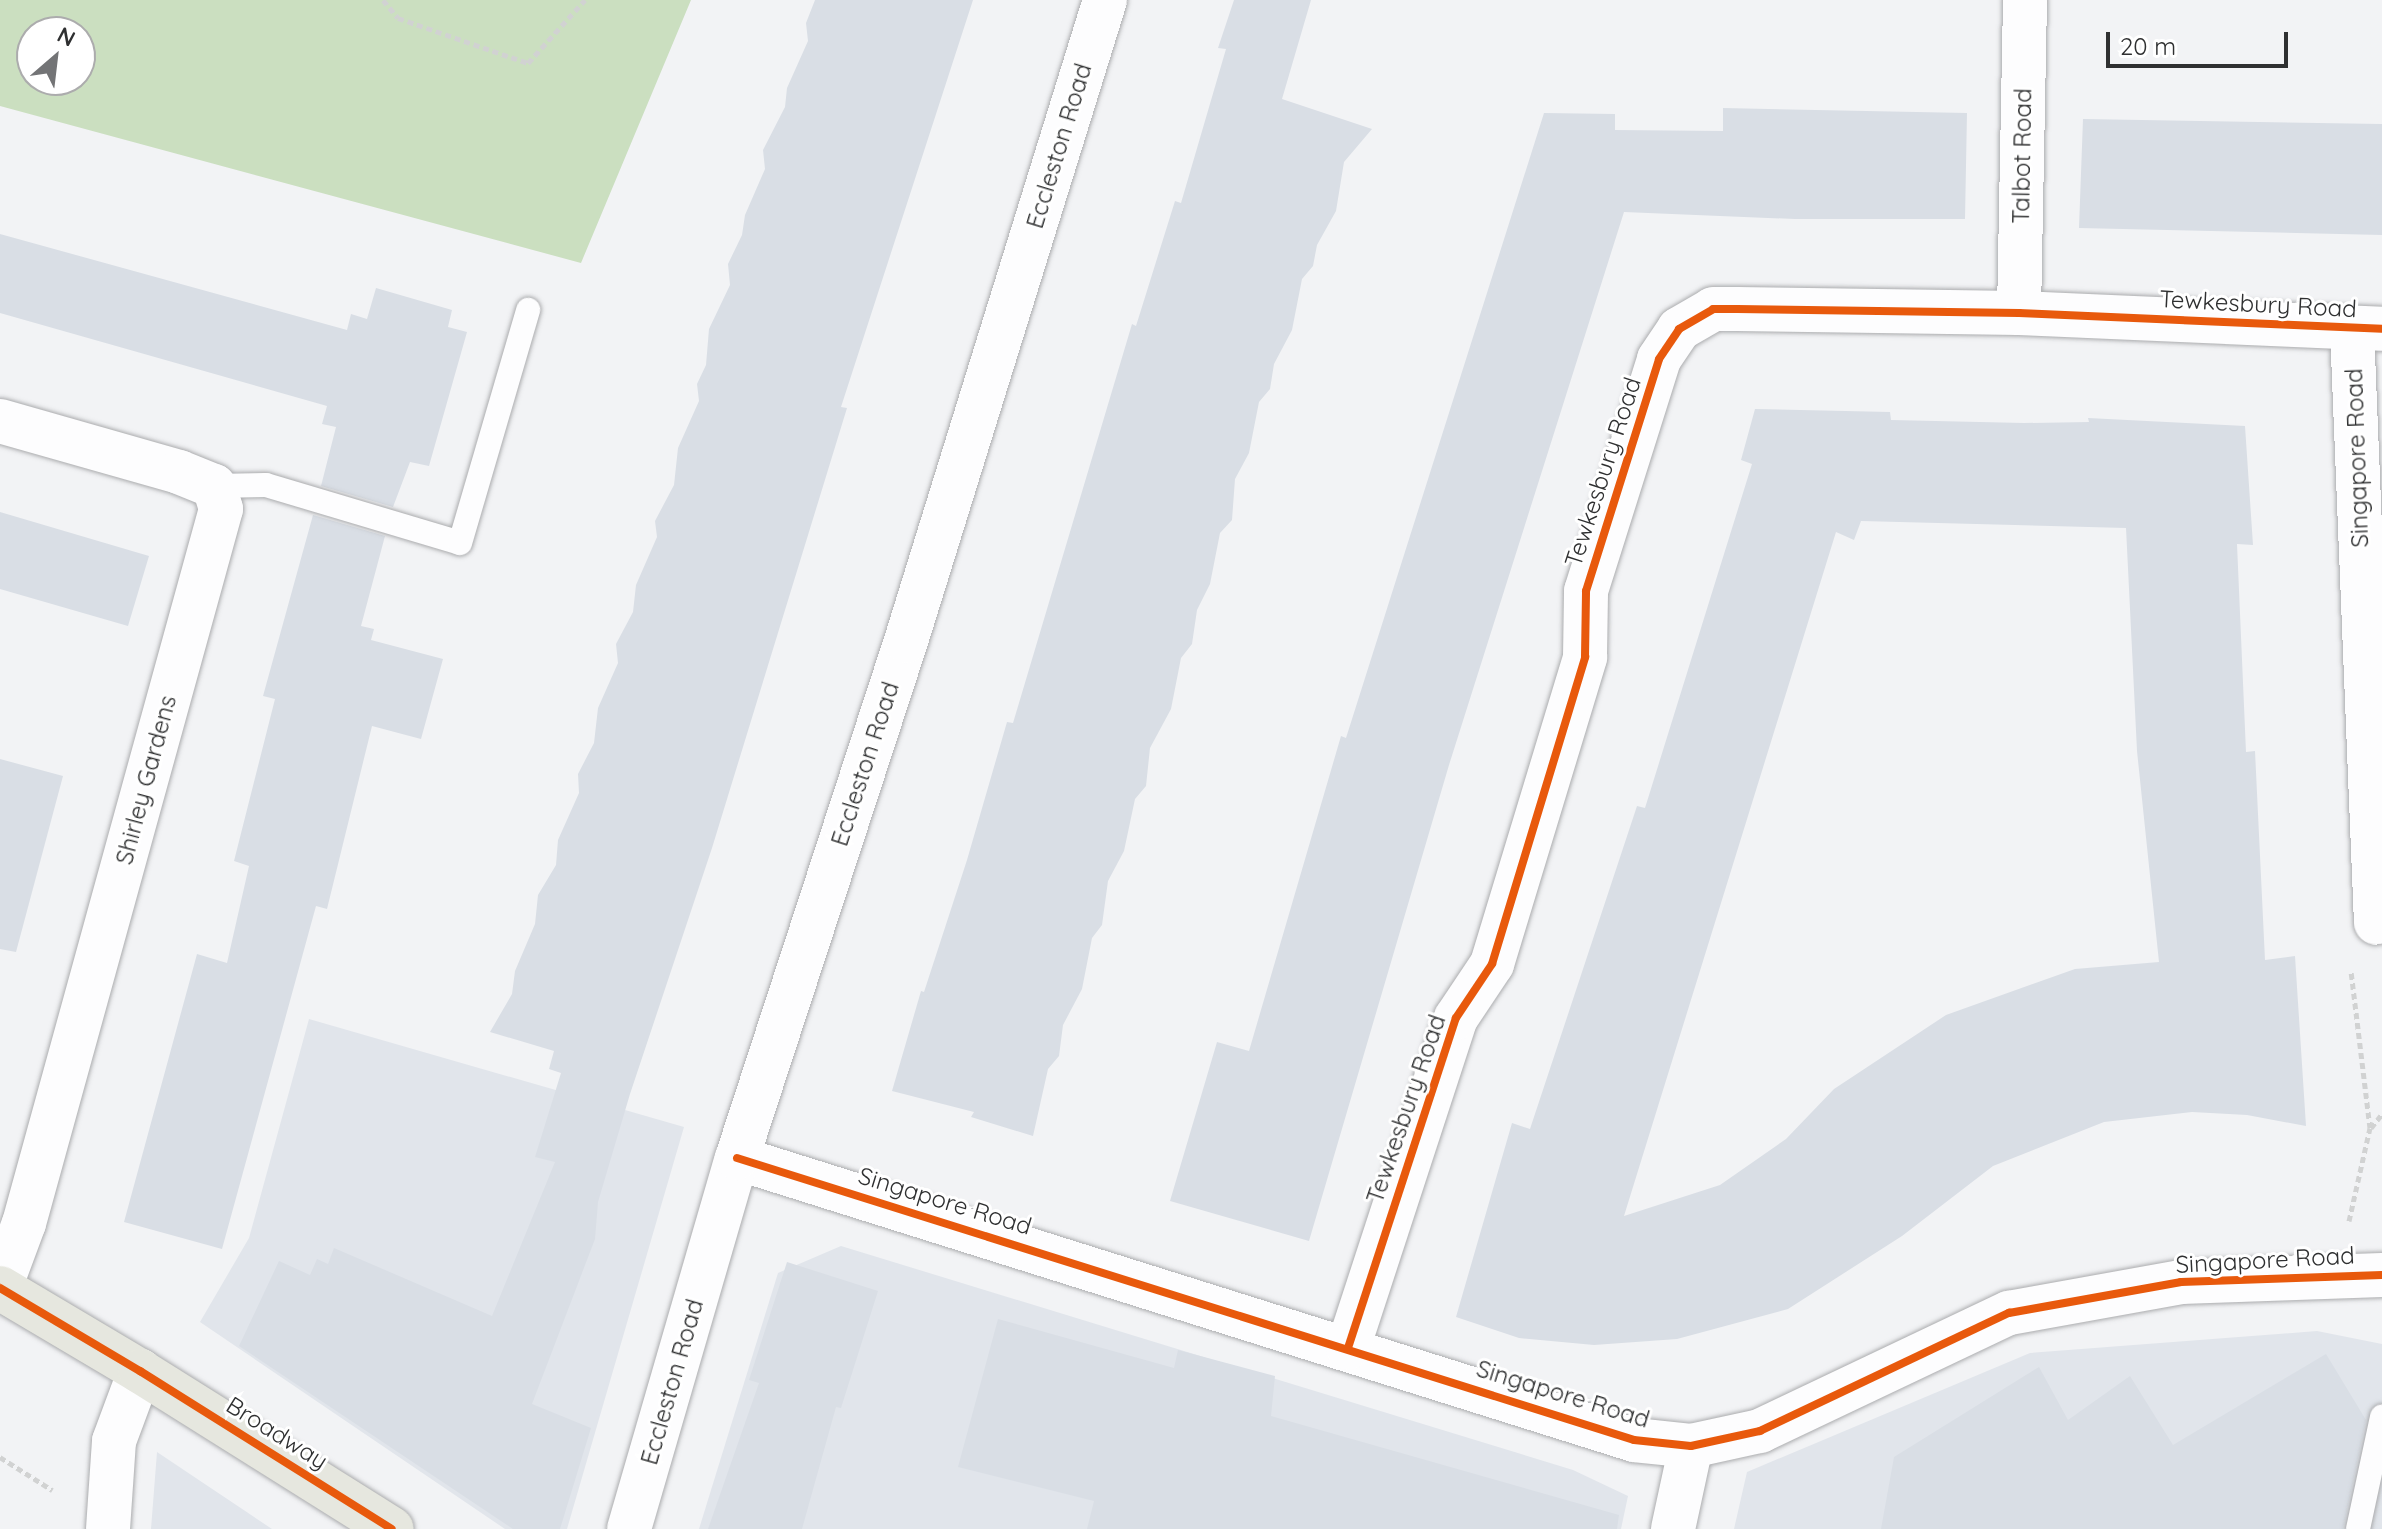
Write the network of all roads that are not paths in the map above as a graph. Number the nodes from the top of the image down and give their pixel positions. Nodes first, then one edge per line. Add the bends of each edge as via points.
1 (1105, 0) edge
2 (2025, 0) edge
3 (528, 310) dead end
4 (2019, 313) junction
5 (2367, 329) edge
6 (0, 421) edge
7 (214, 486) junction
8 (2376, 923) road end
9 (737, 1158) junction
10 (2381, 1278) edge
11 (0, 1288) edge
12 (1348, 1348) junction
13 (140, 1371) junction
14 (2382, 1417) edge
15 (1691, 1446) junction
16 (108, 1529) edge
17 (392, 1529) edge
18 (629, 1529) edge
19 (1673, 1529) edge
20 (2358, 1529) edge

1 - 9 street, Eccleston Road via 906,641
2 - 4 street, Talbot Road
3 - 7 lane via 460,543 266,485
4 - 5 street, Tewkesbury Road
4 - 12 street, Tewkesbury Road via 1713,309 1679,329 1659,359 1586,591 1585,657 1492,964 1456,1018
5 - 8 street, Singapore Road
6 - 7 street
7 - 11 street, Shirley Gardens via 221,509 24,1223
9 - 12 street, Singapore Road
9 - 18 street, Eccleston Road
10 - 15 street, Singapore Road via 2181,1282 2009,1313 1760,1431
11 - 13 main road, Broadway
12 - 15 street, Singapore Road via 1634,1440
13 - 16 street via 114,1441
13 - 17 main road, Broadway
14 - 20 lane
15 - 19 street

